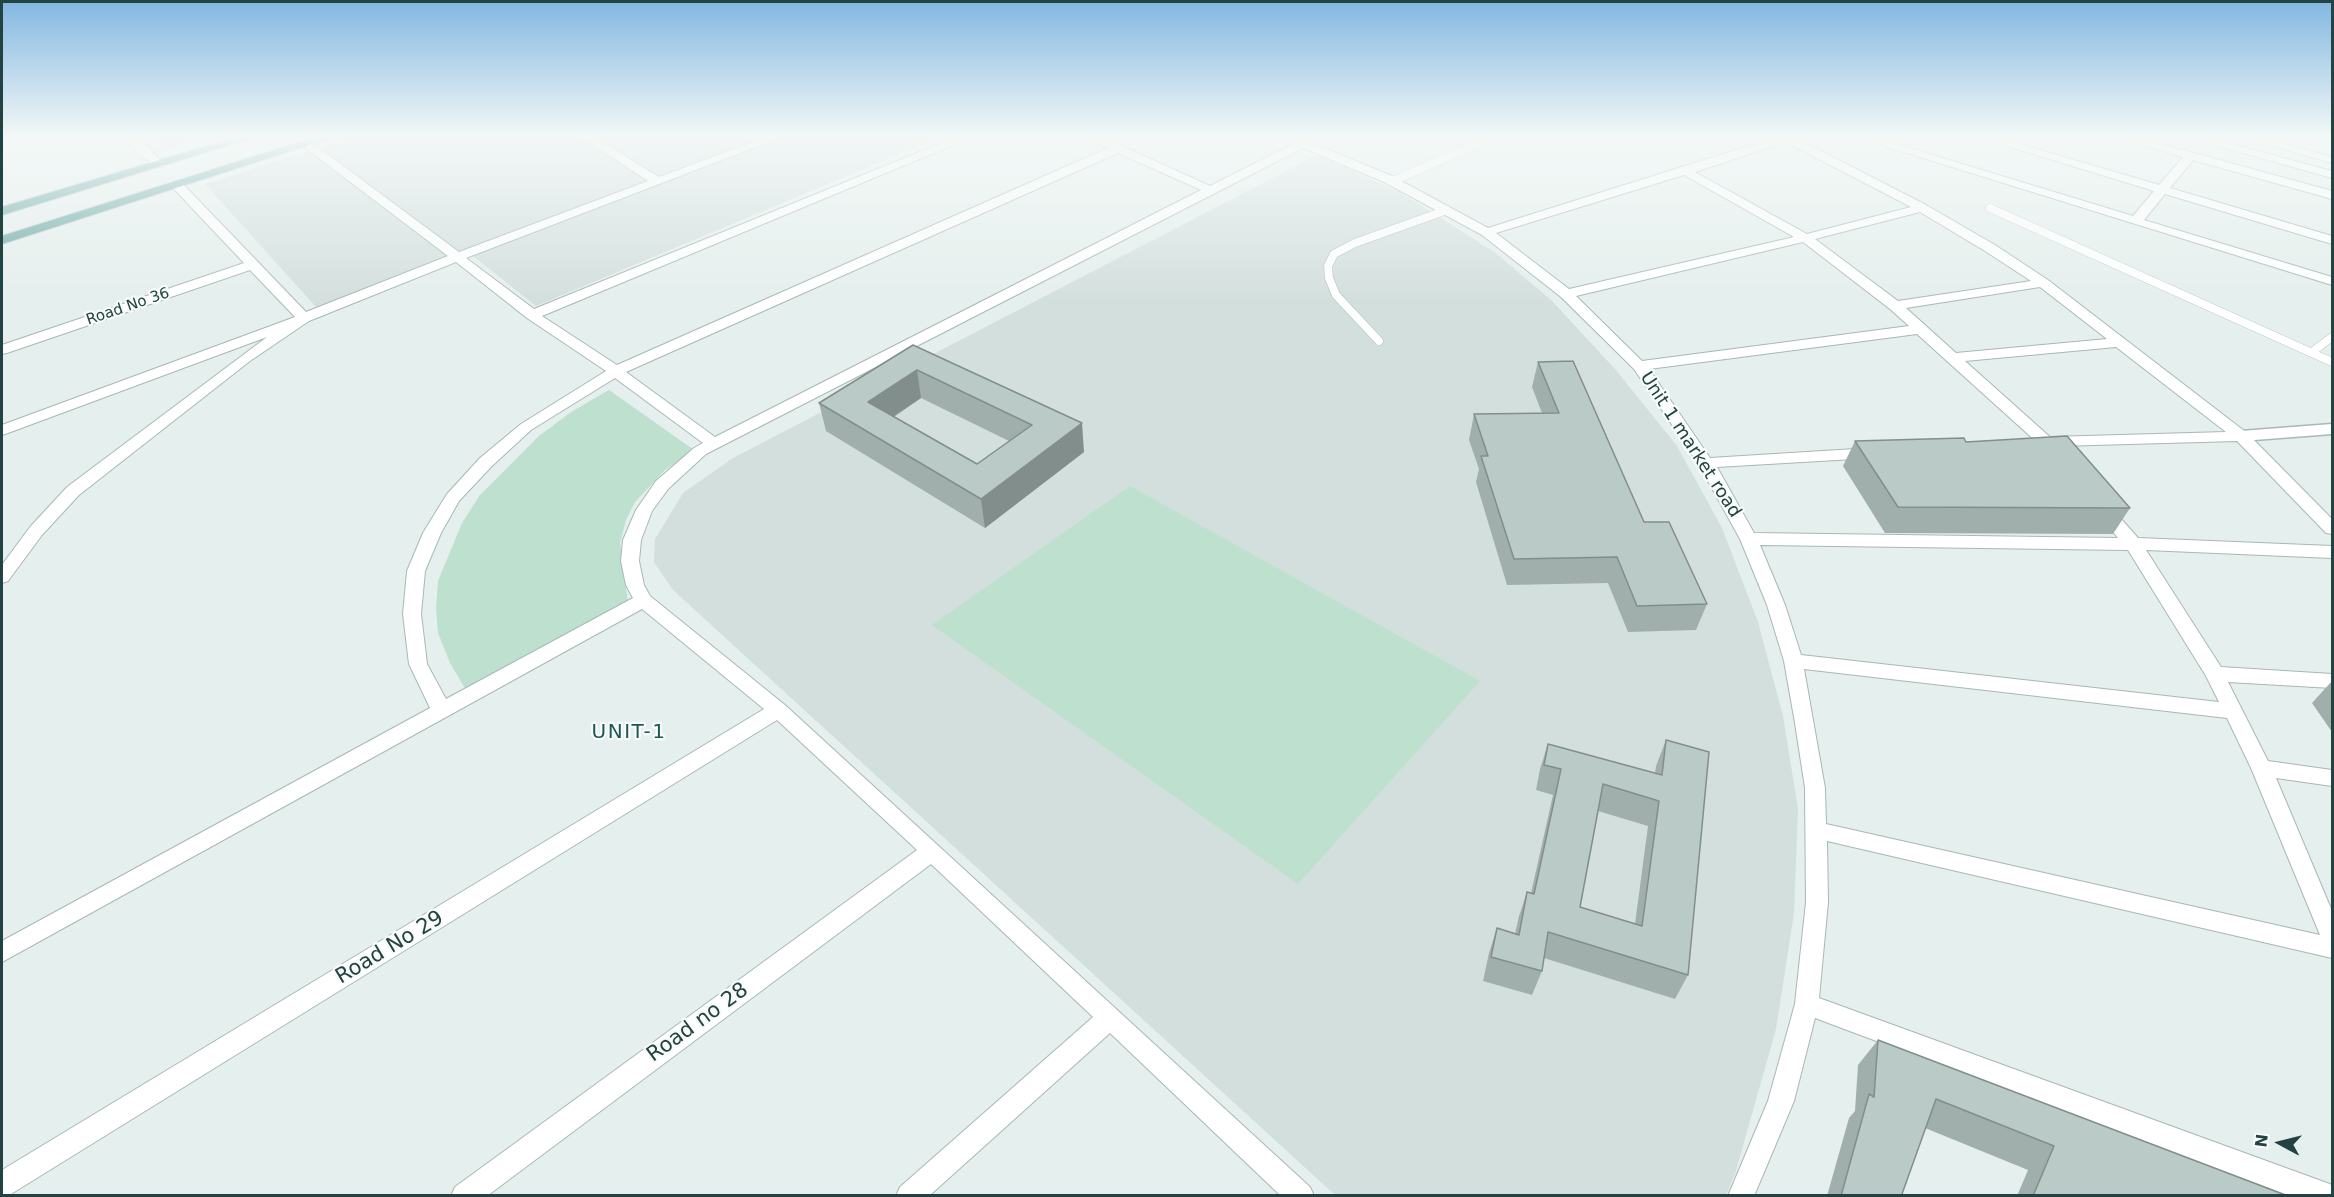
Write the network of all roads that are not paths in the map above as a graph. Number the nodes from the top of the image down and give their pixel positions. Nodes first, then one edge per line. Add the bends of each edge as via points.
1 (70, 191) edge
2 (158, 191) edge
3 (183, 191) edge
4 (370, 191) edge
5 (634, 191) edge
6 (835, 191) edge
7 (1022, 191) edge
8 (1212, 191) edge
9 (1411, 191) edge
10 (1621, 191) edge
11 (1721, 191) edge
12 (1889, 191) edge
13 (2037, 191) edge
14 (2161, 191) edge
15 (2165, 191) edge
16 (2317, 191) edge
17 (2332, 195) edge
18 (1922, 208) junction
19 (1990, 208) dead end
20 (1447, 210) junction
21 (2, 211) edge
22 (2136, 221) junction
23 (1487, 232) junction
24 (1805, 238) junction
25 (2, 240) edge
26 (2332, 240) edge
27 (457, 257) junction
28 (254, 264) junction
29 (2332, 281) edge
30 (2043, 283) junction
31 (1566, 294) junction
32 (1895, 306) junction
33 (532, 315) junction
34 (304, 318) junction
35 (1921, 329) junction
36 (2332, 337) edge
37 (1379, 341) dead end
38 (2121, 342) junction
39 (2, 350) edge
40 (2312, 352) junction
41 (1954, 358) junction
42 (2332, 362) edge
43 (1639, 366) junction
44 (616, 371) junction
45 (2332, 429) edge
46 (2, 430) edge
47 (2241, 436) junction
48 (2046, 442) junction
49 (2022, 443) edge
50 (714, 444) junction
51 (1882, 452) edge
52 (1706, 463) junction
53 (2067, 467) edge
54 (2096, 501) edge
55 (2332, 529) edge
56 (1749, 539) junction
57 (2133, 544) junction
58 (2332, 552) edge
59 (2, 577) edge
60 (643, 600) junction
61 (1793, 661) junction
62 (2215, 674) junction
63 (2332, 681) edge
64 (441, 709) junction
65 (778, 710) junction
66 (2231, 711) junction
67 (2261, 768) junction
68 (2332, 778) edge
69 (1816, 830) junction
70 (932, 851) junction
71 (2332, 936) edge
72 (2332, 948) edge
73 (2, 952) edge
74 (1807, 1004) junction
75 (1110, 1018) junction
76 (2, 1185) edge
77 (464, 1196) edge
78 (909, 1196) edge
79 (1301, 1196) edge
80 (1741, 1196) edge
81 (2327, 1196) edge

1 - 21 main road
2 - 25 main road
3 - 28 street
4 - 27 street
5 - 27 street
6 - 33 street
7 - 44 street
8 - 50 street
9 - 20 street, Unit 1 market road
10 - 23 street
11 - 24 street
12 - 18 street
13 - 22 street
14 - 22 street
15 - 26 street
16 - 17 street
18 - 24 street
18 - 30 street
19 - 40 lane
20 - 23 street, Unit 1 market road
20 - 37 lane via 1334,254 1328,266 1336,295
22 - 29 street
23 - 31 street, Unit 1 market road
24 - 31 street
24 - 32 street
27 - 33 street
27 - 34 street
28 - 34 street
28 - 39 street, Road No 36
30 - 32 street
30 - 38 street
31 - 43 street, Unit 1 market road
32 - 35 street
33 - 44 street
34 - 46 street
34 - 59 street via 245,358 74,491 36,531
35 - 41 street
35 - 43 street
36 - 40 lane
38 - 41 street
38 - 47 street
40 - 42 lane
41 - 48 street
43 - 52 street, Unit 1 market road
44 - 50 street
44 - 64 street via 526,427 486,462 453,498 432,533 416,571 412,614 418,664
45 - 47 lane
47 - 48 street
47 - 55 street
48 - 49 street
48 - 53 street
50 - 60 street via 700,451 662,485 644,510 632,540 630,561
51 - 52 street
52 - 56 street, Unit 1 market road
54 - 57 street
56 - 57 street
56 - 61 street, Unit 1 market road via 1776,605
57 - 58 street
57 - 62 street
60 - 64 street
60 - 65 street
61 - 66 street
61 - 69 street, Unit 1 market road via 1815,788
62 - 63 street
62 - 66 street
64 - 73 street
65 - 70 street
65 - 76 street, Road No 29
66 - 67 street
67 - 68 street
67 - 71 street
69 - 72 street
69 - 74 street, Unit 1 market road via 1818,902
70 - 75 street
70 - 77 street, Road no 28
74 - 80 street, Unit 1 market road via 1781,1101
74 - 81 street
75 - 78 street
75 - 79 street

